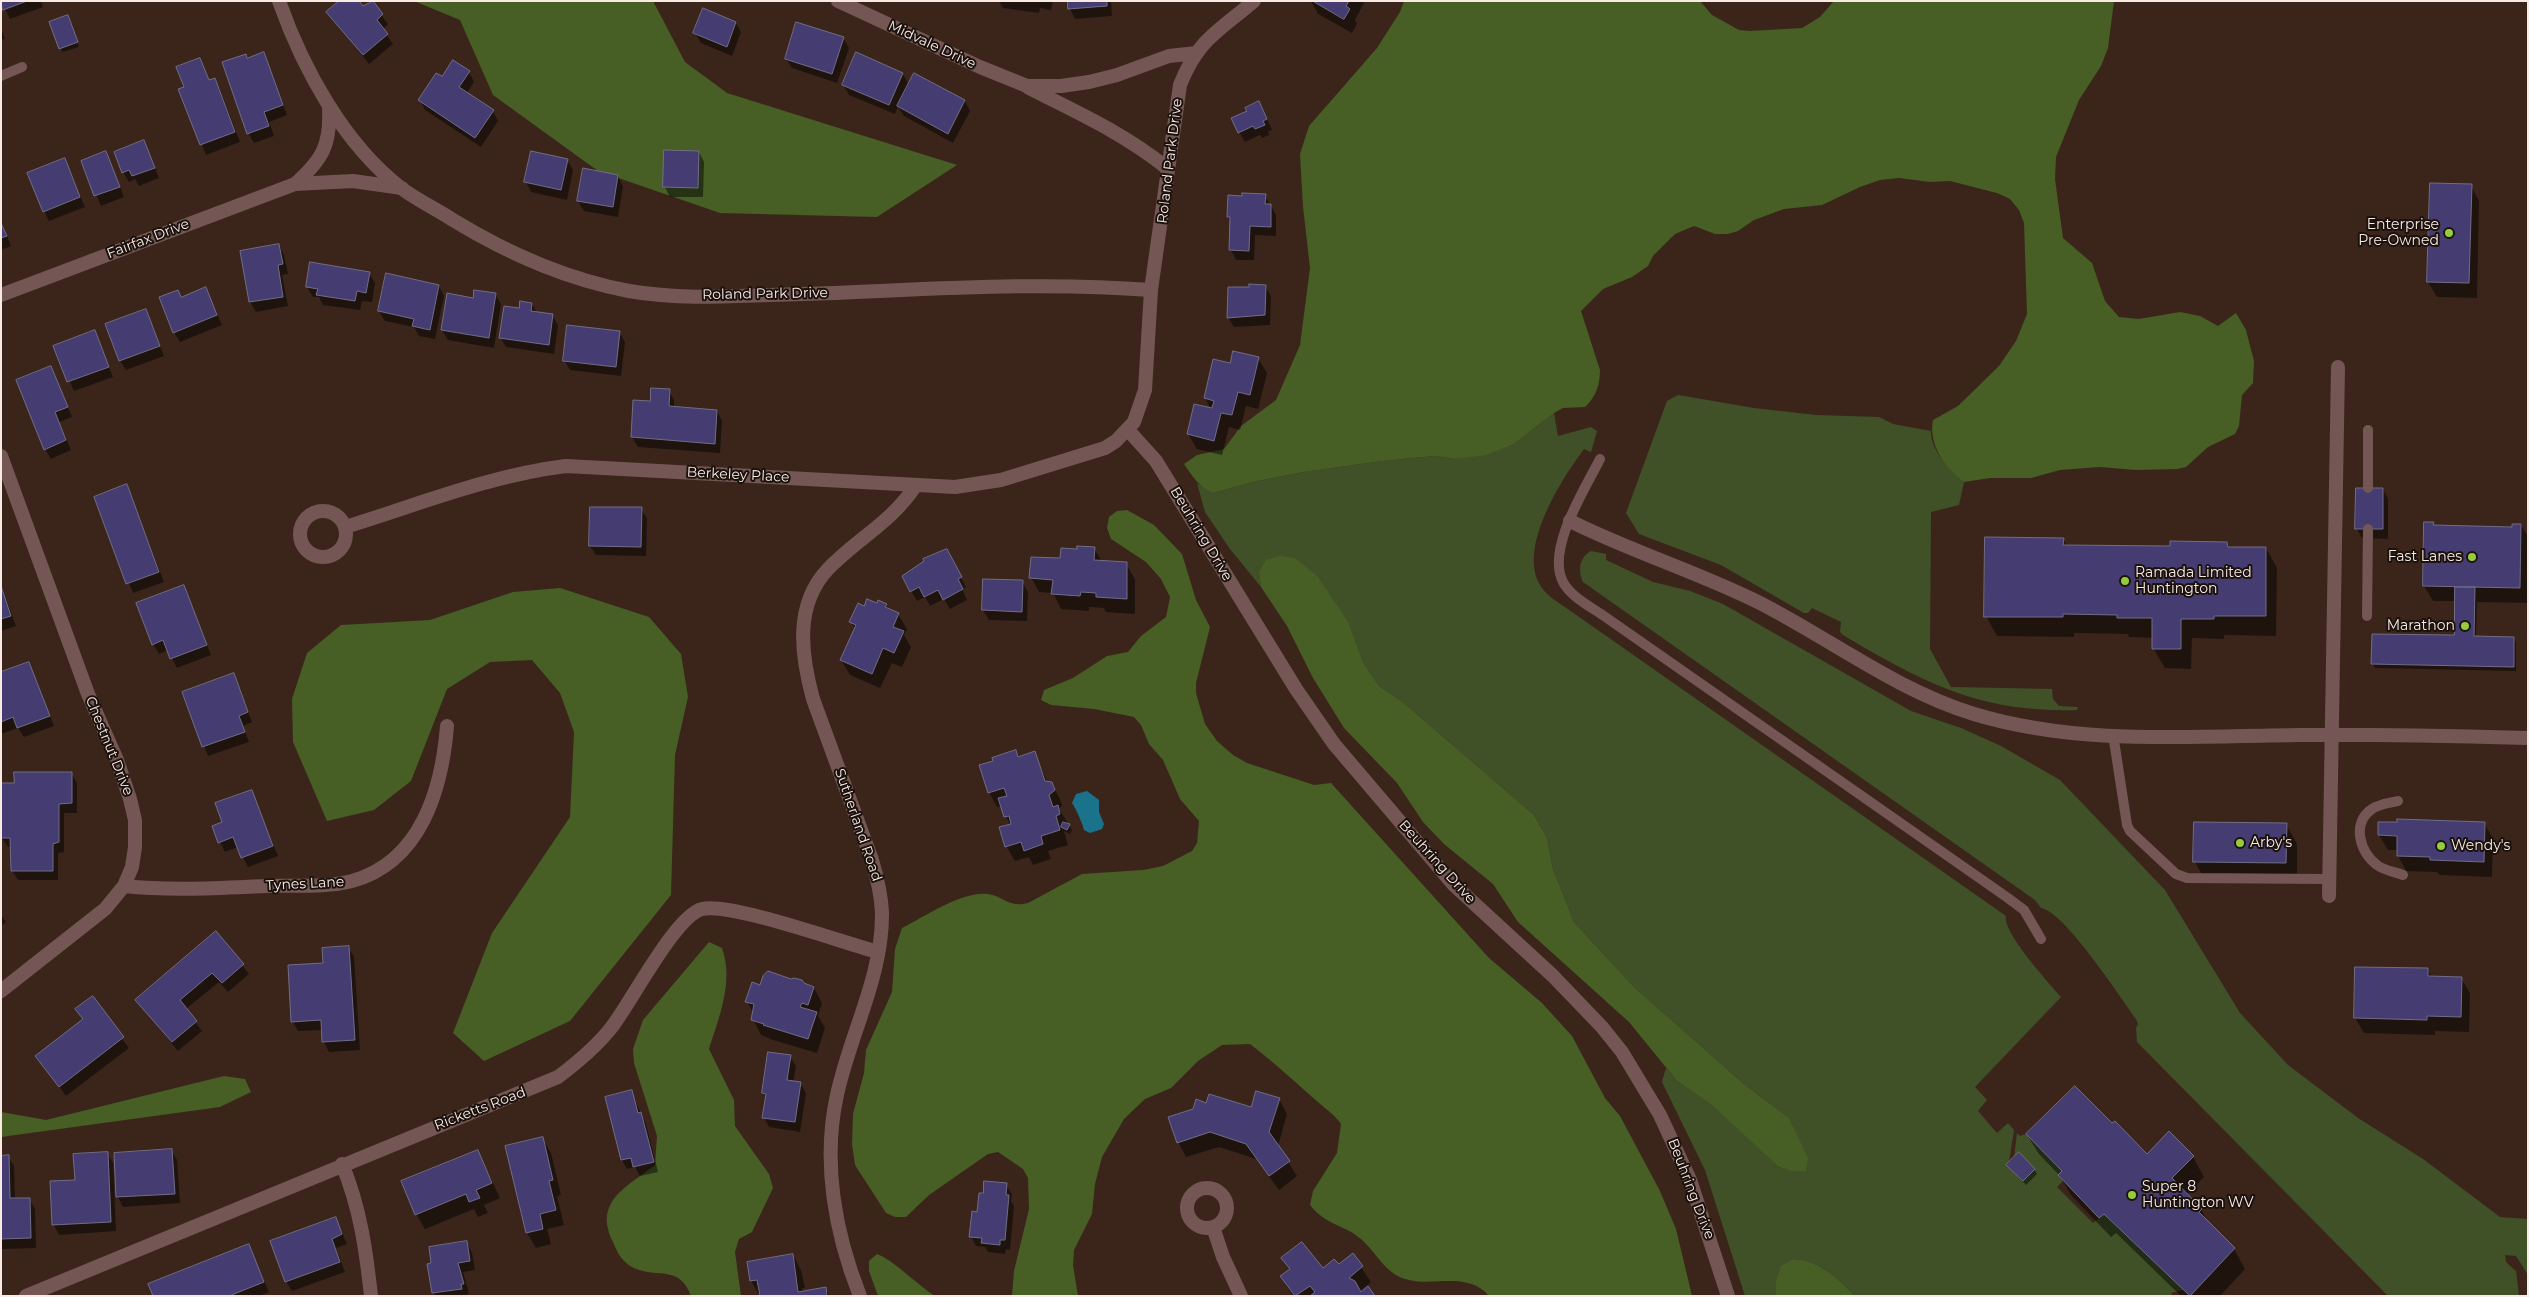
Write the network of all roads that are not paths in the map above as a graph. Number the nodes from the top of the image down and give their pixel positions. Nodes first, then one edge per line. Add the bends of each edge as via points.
1 (279, 1) edge
2 (838, 1) edge
3 (1254, 1) edge
4 (1196, 53) junction
5 (22, 67) dead end
6 (1, 76) edge
7 (1026, 86) junction
8 (329, 108) junction
9 (1167, 168) junction
10 (295, 184) junction
11 (402, 188) junction
12 (1151, 290) junction
13 (1, 295) edge
14 (2338, 367) dead end
15 (1128, 430) junction
16 (2368, 430) dead end
17 (1, 456) edge
18 (1600, 459) dead end
19 (916, 484) junction
20 (2368, 488) dead end
21 (1570, 521) junction
22 (345, 527) dead end
23 (2368, 529) dead end
24 (2367, 616) dead end
25 (447, 726) dead end
26 (2113, 734) junction
27 (2332, 734) junction
28 (2528, 738) edge
29 (2398, 801) dead end
30 (2402, 874) dead end
31 (2329, 879) junction
32 (124, 886) junction
33 (2329, 896) dead end
34 (2041, 939) dead end
35 (878, 952) junction
36 (1, 991) edge
37 (342, 1164) junction
38 (1213, 1227) dead end
39 (26, 1296) edge
40 (371, 1296) edge
41 (860, 1296) edge
42 (1241, 1296) edge
43 (1728, 1296) edge

1 - 8 street, Roland Park Drive via 292,37
2 - 7 street, Midvale Drive
3 - 4 street, Roland Park Drive via 1211,34
4 - 7 street, Midvale Drive via 1169,56 1088,82
4 - 9 street, Roland Park Drive via 1180,85
5 - 6 lane
7 - 9 street, Midvale Drive via 1114,130
8 - 10 street, Roland Park Drive via 330,128 326,146 311,170
8 - 11 street, Roland Park Drive via 358,144
9 - 12 street, Roland Park Drive
10 - 11 street, Roland Park Drive via 353,181
10 - 13 street, Fairfax Drive
11 - 12 street, Roland Park Drive via 477,235 515,254 558,272 630,291 710,295 1093,286
12 - 15 street, Roland Park Drive via 1145,390 1140,409
14 - 27 street
15 - 19 street, Berkeley Place via 1116,441 1092,453 1001,480 955,487
15 - 43 street, Beuhring Drive via 1156,461 1296,689 1334,744 1453,884 1553,976 1622,1052 1679,1154 1701,1208
16 - 20 lane
17 - 32 street, Chestnut Drive via 130,800 135,820 135,847 132,867
18 - 21 lane
19 - 22 street, Berkeley Place via 566,466 479,486
19 - 35 street, Sutherland Road via 898,510 817,582 804,616 802,636 807,678 878,883 882,912
21 - 26 street via 1740,593 1916,693 1975,714 2024,726 2058,732
21 - 34 lane via 1558,558 1563,583 1574,594 2008,898 2024,910
23 - 24 lane
25 - 32 street, Tynes Lane via 439,781 424,821 400,854 368,876 328,884 198,889
26 - 27 street
26 - 31 lane via 2130,831 2176,874 2187,878
27 - 28 street
27 - 31 street
29 - 30 lane via 2373,807 2364,815 2360,839 2366,855 2378,867
31 - 33 street
32 - 36 street, Chestnut Drive via 106,909 85,927
35 - 37 street, Ricketts Road via 748,915 715,908 702,909 692,914 673,935 624,1012 601,1040 558,1076
35 - 41 street, Sutherland Road via 836,1097 830,1149 836,1208
37 - 39 street, Ricketts Road
37 - 40 street via 360,1219
38 - 42 street

